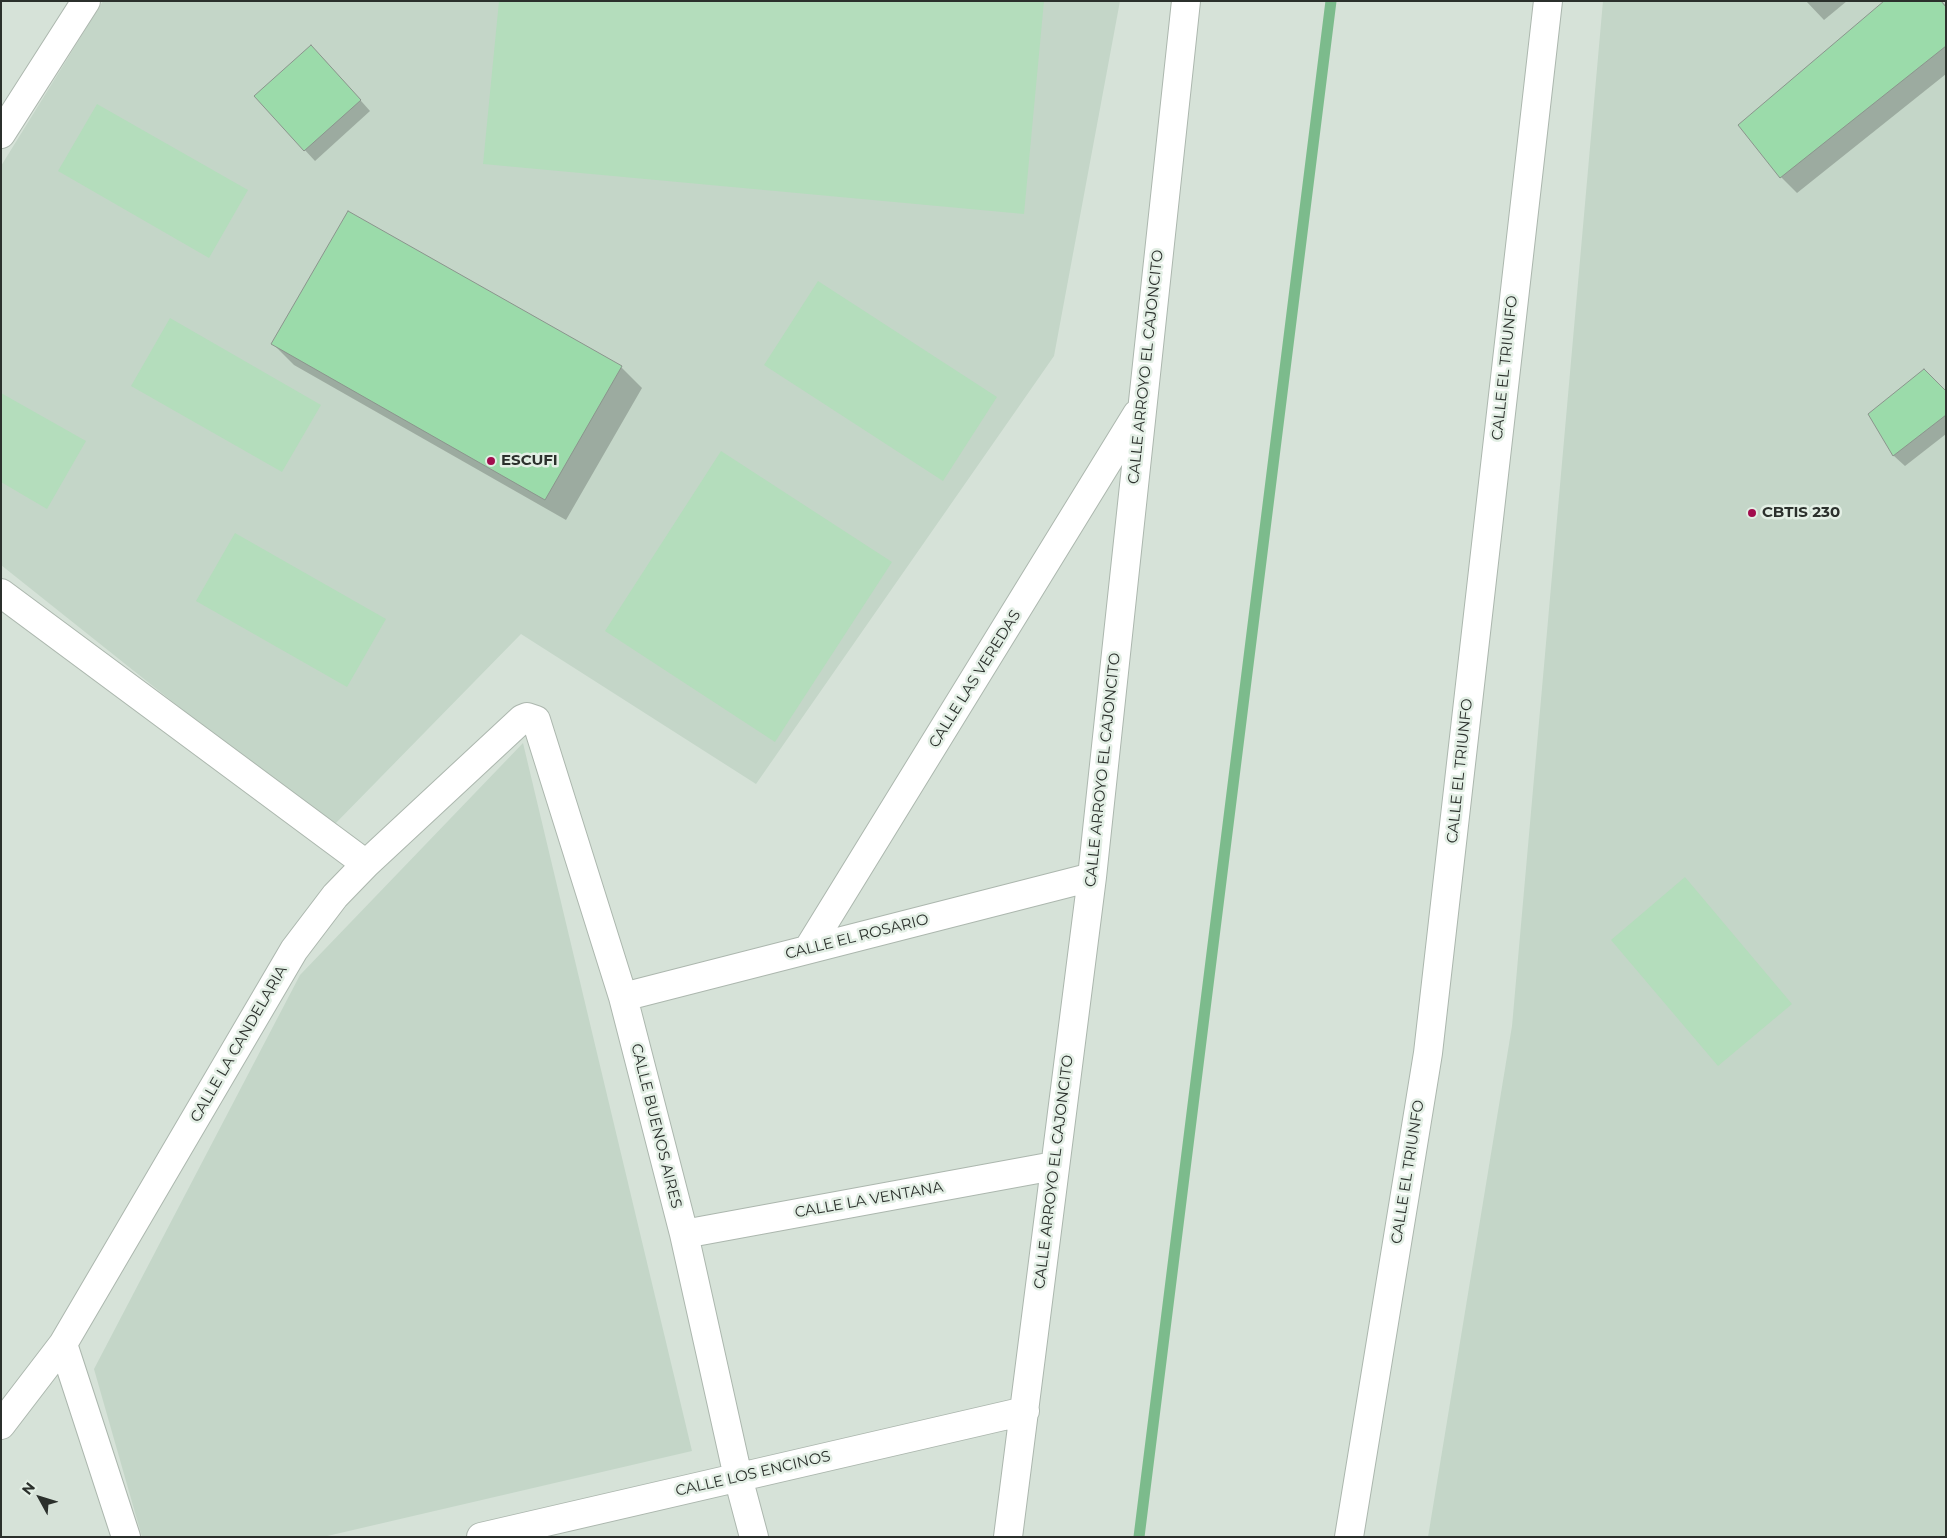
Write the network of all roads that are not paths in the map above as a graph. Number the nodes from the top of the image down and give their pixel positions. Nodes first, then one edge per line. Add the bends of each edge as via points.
1 (86, 1) edge
2 (1186, 1) edge
3 (1548, 1) edge
4 (1, 134) edge
5 (1141, 408) junction
6 (1, 593) edge
7 (536, 720) joint
8 (366, 864) junction
9 (1092, 877) junction
10 (808, 949) junction
11 (623, 997) junction
12 (1054, 1166) junction
13 (684, 1234) junction
14 (63, 1344) junction
15 (1025, 1410) junction
16 (1, 1425) edge
17 (738, 1477) junction
18 (126, 1537) edge
19 (481, 1537) edge
20 (754, 1537) edge
21 (1008, 1537) edge
22 (1349, 1537) edge

1 - 4 street
2 - 5 street, CALLE ARROYO EL CAJONCITO
3 - 22 street, CALLE EL TRIUNFO via 1428,1053
5 - 9 street, CALLE ARROYO EL CAJONCITO
5 - 10 street, CALLE LAS VEREDAS
6 - 8 street
7 - 8 street, CALLE LA CANDELARIA via 522,719
7 - 11 street, CALLE BUENOS AIRES
8 - 14 street, CALLE LA CANDELARIA via 335,896 294,950
9 - 10 street, CALLE EL ROSARIO
9 - 12 street, CALLE ARROYO EL CAJONCITO
10 - 11 street, CALLE EL ROSARIO
11 - 13 street, CALLE BUENOS AIRES
12 - 13 street, CALLE LA VENTANA
12 - 15 street, CALLE ARROYO EL CAJONCITO
13 - 17 street, CALLE BUENOS AIRES
14 - 16 street, CALLE LA CANDELARIA
14 - 18 street
15 - 17 street, CALLE LOS ENCINOS
15 - 21 street, CALLE ARROYO EL CAJONCITO
17 - 19 street, CALLE LOS ENCINOS
17 - 20 street, CALLE BUENOS AIRES

